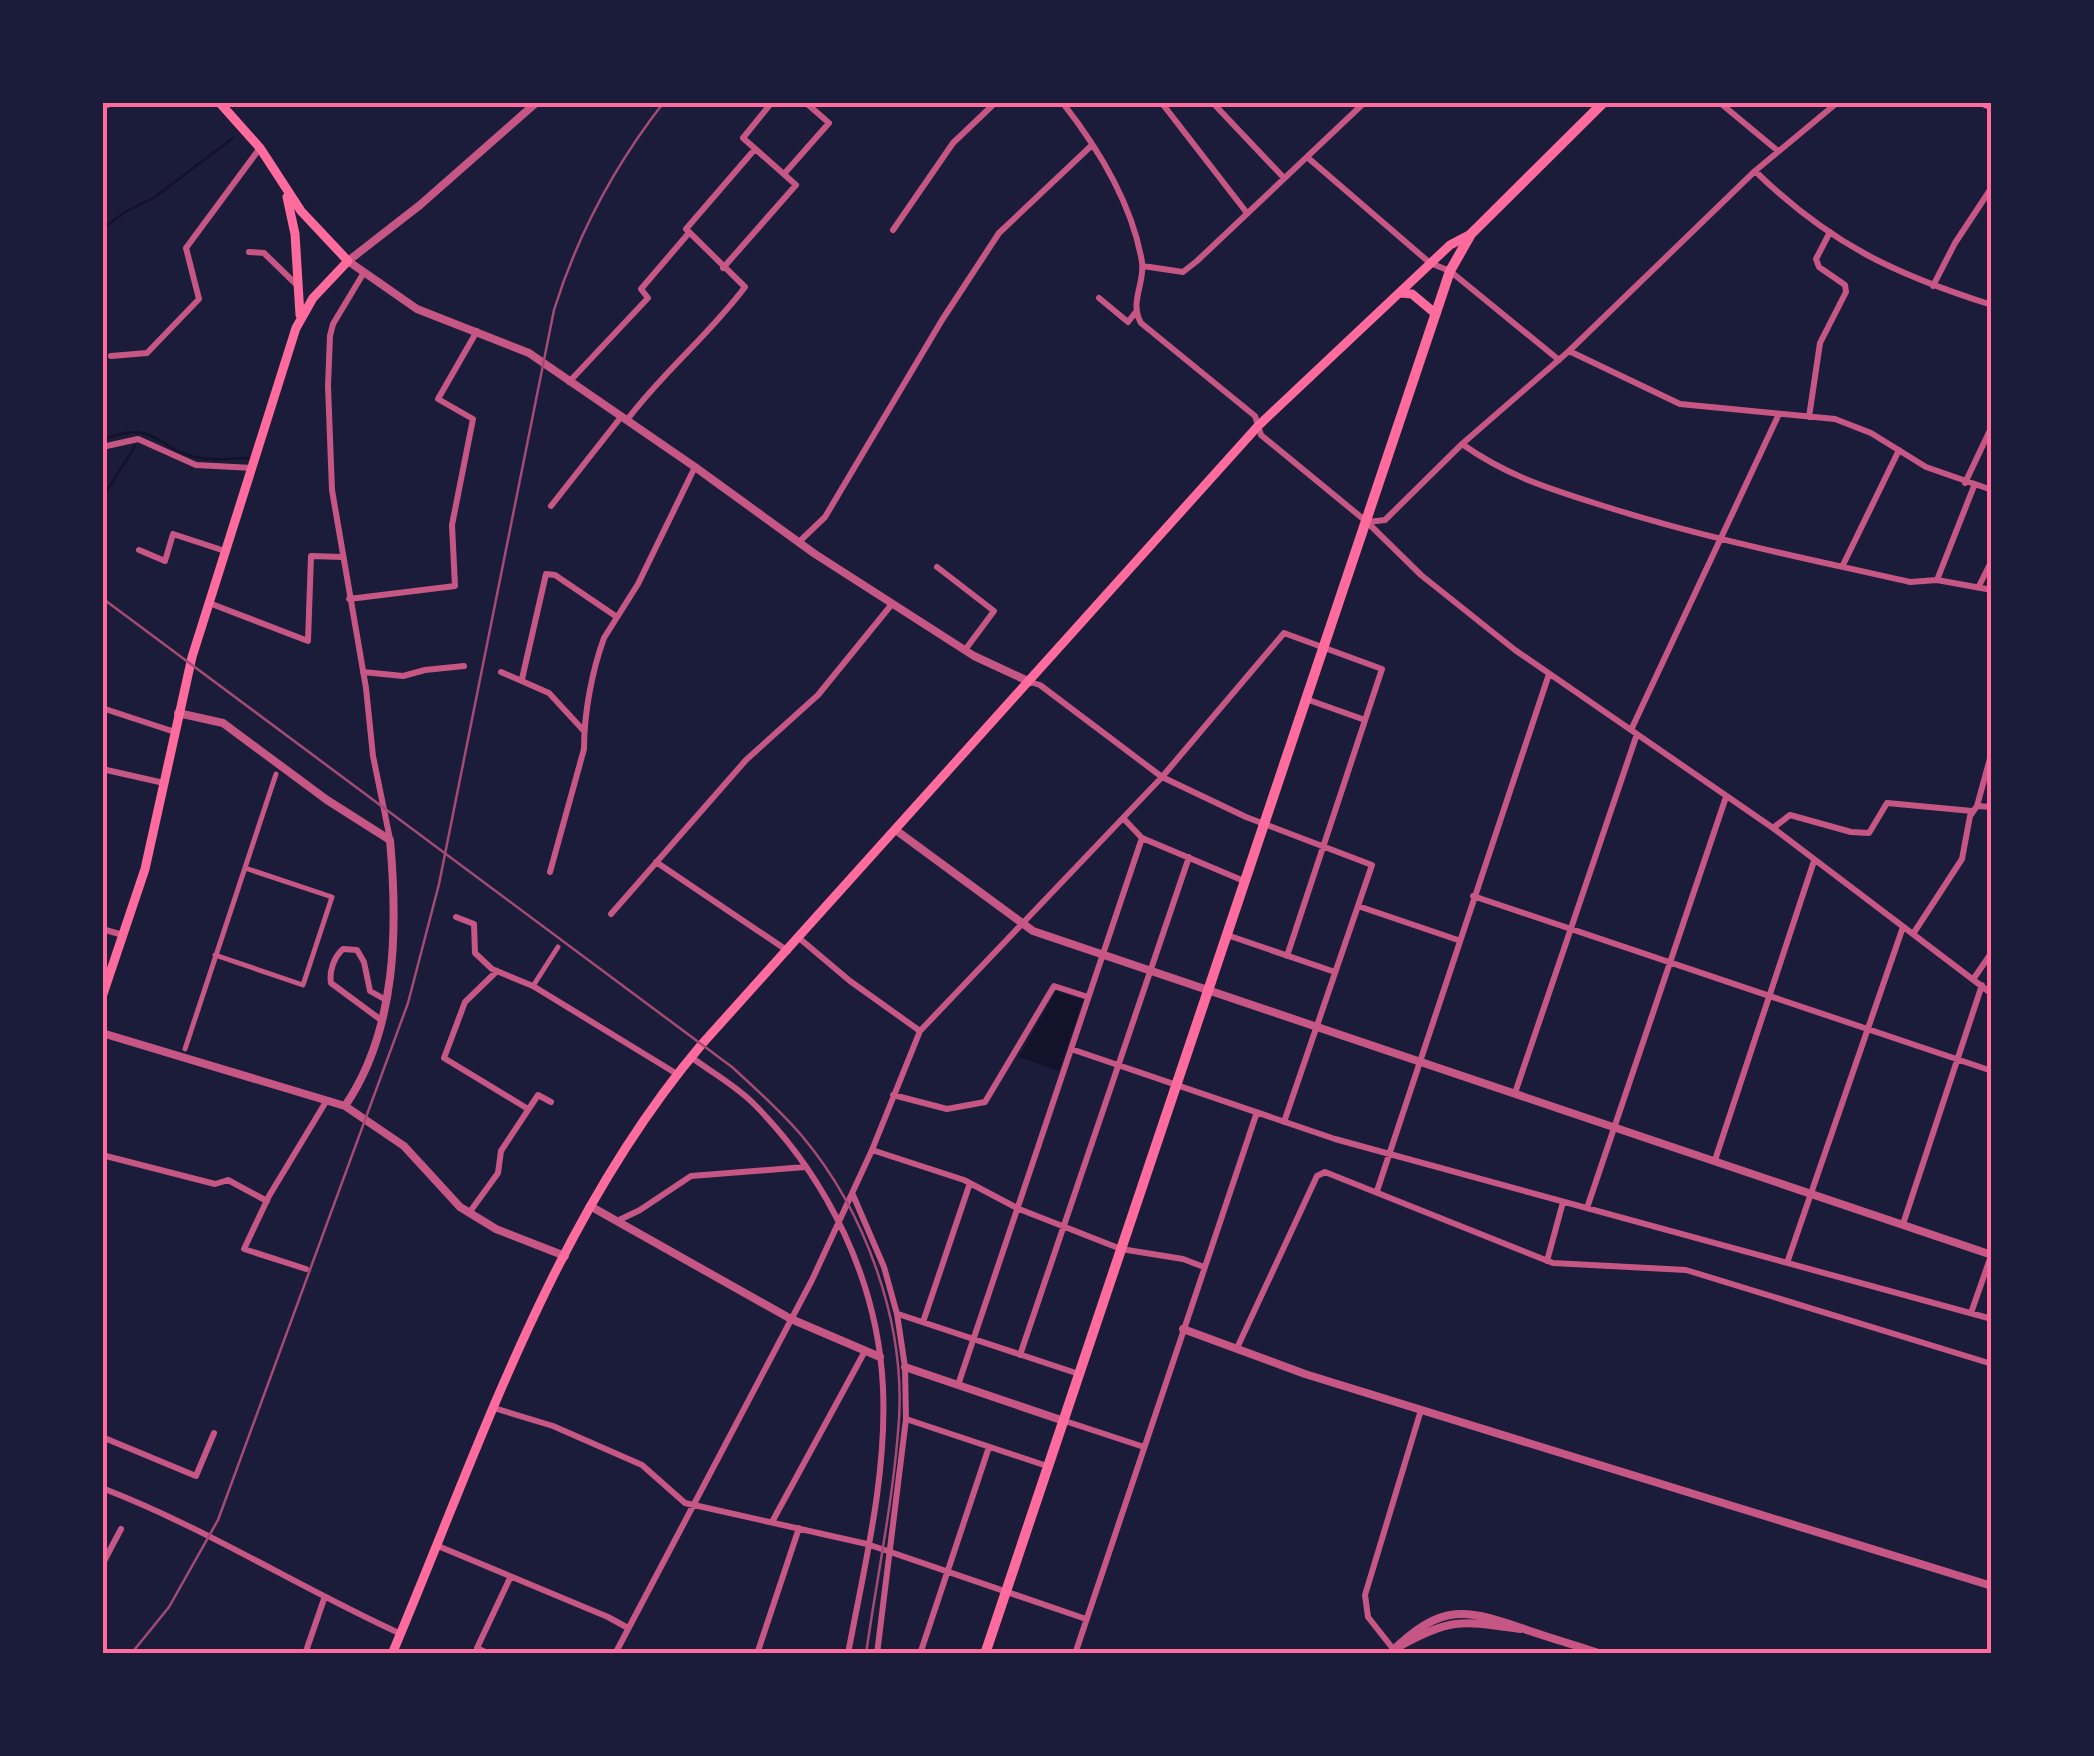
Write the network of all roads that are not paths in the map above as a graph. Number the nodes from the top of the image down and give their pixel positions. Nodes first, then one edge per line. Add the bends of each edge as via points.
1 (115, 102) edge
2 (218, 102) edge
3 (538, 102) edge
4 (772, 102) edge
5 (805, 102) edge
6 (996, 102) edge
7 (1062, 102) edge
8 (1161, 102) edge
9 (1212, 102) edge
10 (1365, 102) edge
11 (1604, 102) edge
12 (1720, 102) edge
13 (1838, 102) edge
14 (1982, 102) edge
15 (1992, 106) edge
16 (102, 107) edge
17 (1092, 146) junction
18 (260, 148) junction
19 (755, 149) junction
20 (1778, 151) junction
21 (1307, 157) junction
22 (1756, 171) junction
23 (784, 174) junction
24 (1284, 178) junction
25 (1992, 187) edge
26 (284, 189) junction
27 (1248, 213) junction
28 (893, 230) dead end
29 (1830, 232) junction
30 (688, 234) junction
31 (1470, 234) junction
32 (249, 252) dead end
33 (348, 261) junction
34 (1430, 263) junction
35 (1143, 266) junction
36 (723, 268) junction
37 (1450, 271) junction
38 (362, 274) junction
39 (1933, 286) junction
40 (300, 288) junction
41 (1398, 294) junction
42 (1099, 298) dead end
43 (1992, 305) edge
44 (1135, 313) junction
45 (1436, 314) junction
46 (300, 318) junction
47 (477, 332) junction
48 (1569, 351) junction
49 (112, 356) dead end
50 (1559, 360) junction
51 (570, 382) junction
52 (1778, 416) junction
53 (1809, 417) junction
54 (624, 418) junction
55 (1258, 426) junction
56 (1992, 426) edge
57 (1462, 444) junction
58 (102, 446) edge
59 (1899, 450) junction
60 (695, 466) junction
61 (253, 468) junction
62 (1966, 483) junction
63 (1974, 486) junction
64 (1992, 490) edge
65 (552, 506) dead end
66 (1367, 522) junction
67 (1722, 540) junction
68 (799, 542) junction
69 (139, 550) dead end
70 (225, 551) junction
71 (342, 556) junction
72 (1992, 560) edge
73 (1843, 565) junction
74 (937, 567) dead end
75 (1937, 580) junction
76 (1979, 586) junction
77 (1992, 590) edge
78 (350, 599) junction
79 (208, 603) junction
80 (892, 604) junction
81 (617, 618) junction
82 (1324, 646) junction
83 (965, 650) junction
84 (464, 666) dead end
85 (363, 672) junction
86 (501, 672) dead end
87 (1548, 674) junction
88 (522, 680) junction
89 (1030, 682) junction
90 (1306, 700) junction
91 (102, 708) edge
92 (178, 713) junction
93 (1365, 720) junction
94 (584, 731) junction
95 (175, 732) junction
96 (1634, 732) junction
97 (1992, 751) edge
98 (102, 769) edge
99 (276, 774) dead end
100 (1162, 777) junction
101 (165, 784) junction
102 (1726, 797) junction
103 (1992, 807) edge
104 (1974, 808) junction
105 (1123, 818) junction
106 (1265, 824) junction
107 (1773, 828) junction
108 (897, 830) junction
109 (1142, 838) junction
110 (390, 840) junction
111 (1323, 846) junction
112 (1189, 857) junction
113 (1814, 861) junction
114 (656, 862) junction
115 (244, 868) junction
116 (550, 872) dead end
117 (1246, 881) junction
118 (1474, 896) junction
119 (1358, 906) junction
120 (611, 914) dead end
121 (456, 917) dead end
122 (1023, 925) junction
123 (1904, 926) junction
124 (102, 929) edge
125 (1571, 929) junction
126 (1913, 934) junction
127 (123, 935) junction
128 (1227, 935) junction
129 (799, 938) junction
130 (1458, 940) junction
131 (558, 948) dead end
132 (788, 950) junction
133 (1992, 952) edge
134 (1103, 954) junction
135 (215, 955) junction
136 (1287, 956) junction
137 (1670, 962) junction
138 (1150, 970) junction
139 (496, 971) junction
140 (1335, 972) junction
141 (1974, 978) junction
142 (367, 982) junction
143 (534, 986) junction
144 (1982, 986) junction
145 (1208, 990) junction
146 (1992, 994) edge
147 (102, 996) edge
148 (349, 996) junction
149 (1770, 996) junction
150 (1088, 997) junction
151 (386, 1000) junction
152 (381, 1020) junction
153 (1317, 1026) junction
154 (1866, 1028) junction
155 (920, 1032) junction
156 (102, 1033) edge
157 (185, 1049) dead end
158 (1071, 1049) junction
159 (691, 1057) junction
160 (1956, 1059) junction
161 (1418, 1060) junction
162 (1118, 1065) junction
163 (1992, 1071) edge
164 (678, 1074) junction
165 (1176, 1086) junction
166 (1515, 1093) junction
167 (892, 1096) junction
168 (327, 1100) junction
169 (550, 1102) dead end
170 (344, 1106) junction
171 (528, 1109) junction
172 (1256, 1112) junction
173 (1284, 1122) junction
174 (1614, 1126) junction
175 (872, 1150) junction
176 (1387, 1153) junction
177 (102, 1155) edge
178 (1715, 1160) junction
179 (806, 1166) junction
180 (970, 1183) junction
181 (1377, 1191) junction
182 (1811, 1193) junction
183 (853, 1194) junction
184 (267, 1201) junction
185 (1563, 1202) junction
186 (590, 1206) junction
187 (1587, 1208) junction
188 (1019, 1209) junction
189 (469, 1212) junction
190 (616, 1221) junction
191 (840, 1222) junction
192 (1903, 1224) junction
193 (1064, 1228) junction
194 (1122, 1249) junction
195 (1991, 1254) edge
196 (565, 1256) junction
197 (1547, 1261) junction
198 (1787, 1263) junction
199 (1205, 1267) junction
200 (306, 1269) dead end
201 (1970, 1313) junction
202 (897, 1314) junction
203 (1992, 1319) edge
204 (791, 1320) junction
205 (923, 1322) junction
206 (1183, 1329) junction
207 (973, 1339) junction
208 (1237, 1348) junction
209 (865, 1351) junction
210 (1020, 1355) junction
211 (880, 1357) junction
212 (1992, 1364) edge
213 (905, 1367) junction
214 (1080, 1374) junction
215 (958, 1385) junction
216 (493, 1407) junction
217 (1421, 1410) junction
218 (906, 1419) junction
219 (1064, 1420) junction
220 (214, 1433) dead end
221 (102, 1437) edge
222 (989, 1447) junction
223 (1144, 1447) junction
224 (1048, 1466) junction
225 (102, 1488) edge
226 (692, 1505) junction
227 (772, 1522) junction
228 (799, 1528) junction
229 (121, 1529) dead end
230 (867, 1544) junction
231 (438, 1546) junction
232 (888, 1551) junction
233 (102, 1564) edge
234 (948, 1571) junction
235 (510, 1578) junction
236 (1992, 1586) edge
237 (1006, 1592) junction
238 (324, 1599) junction
239 (1086, 1619) junction
240 (628, 1628) junction
241 (400, 1634) junction
242 (1391, 1652) edge
243 (305, 1654) edge
244 (392, 1654) edge
245 (489, 1654) edge
246 (615, 1654) edge
247 (757, 1654) edge
248 (848, 1654) edge
249 (876, 1654) edge
250 (920, 1654) edge
251 (985, 1654) edge
252 (1075, 1654) edge
253 (1602, 1654) edge

1 - 16 street
2 - 18 main road
3 - 33 street
4 - 19 street via 743,138
5 - 23 street via 829,123
6 - 28 street via 953,143
7 - 17 street
8 - 27 street
9 - 24 street
10 - 21 street
11 - 31 highway
12 - 20 street
13 - 20 street
14 - 15 main road
17 - 35 street via 1120,190
17 - 68 street via 999,233 824,516
18 - 26 main road
18 - 49 street via 186,248 200,299 147,353
19 - 23 street
19 - 30 street
20 - 22 street
21 - 24 street
21 - 34 street
22 - 29 street via 1794,209
22 - 48 street
23 - 36 street via 796,185
24 - 27 street
25 - 39 street
26 - 33 main road
26 - 40 main road
27 - 35 street via 1183,272
29 - 39 street via 1868,258
29 - 53 street via 1816,259 1846,292 1820,343
30 - 36 street
30 - 51 street via 641,289 648,298
31 - 34 main road
31 - 37 highway
32 - 40 street via 264,253
33 - 38 street
33 - 46 main road
34 - 37 street
34 - 41 main road
35 - 44 street
36 - 54 street via 745,287 718,324
37 - 45 highway
37 - 50 street
38 - 47 street via 417,309
38 - 71 street via 333,324 328,359 332,490
39 - 43 street
40 - 46 main road
41 - 45 main road via 1412,294
41 - 55 main road
42 - 44 street via 1128,322
44 - 55 street via 1255,416
45 - 66 highway
46 - 61 main road
47 - 51 street via 520,348
47 - 78 street via 438,399 473,418 452,525 455,586
48 - 50 street
48 - 52 street via 1680,404
50 - 57 street
51 - 54 street
52 - 53 street
52 - 67 street
53 - 59 street via 1835,420
54 - 60 street
54 - 65 street
55 - 66 street
55 - 89 main road
56 - 62 street
57 - 66 street via 1385,520
57 - 67 street via 1496,468 1548,489
58 - 61 street via 138,439 196,465
59 - 62 street
59 - 73 street
60 - 68 street
60 - 81 street
61 - 70 main road
62 - 63 street
63 - 64 street
63 - 75 street
66 - 82 highway
66 - 87 street via 1421,575
67 - 73 street
67 - 96 street
68 - 80 street
69 - 70 street via 165,561 174,534
70 - 79 main road
71 - 78 street
71 - 79 street via 311,556 308,641
72 - 76 street
73 - 75 street via 1910,582
74 - 83 street via 994,611
75 - 76 street
76 - 77 street
78 - 85 street
79 - 92 main road
80 - 83 street
80 - 114 street via 818,695 746,760
81 - 88 street via 546,574
81 - 94 street via 598,654
82 - 90 highway
82 - 93 street via 1382,670
82 - 100 street via 1284,633
83 - 89 street
84 - 85 street via 403,676
85 - 110 street
86 - 88 street
87 - 96 street
87 - 118 street
88 - 94 street via 550,694
89 - 100 street
89 - 108 main road
90 - 93 street
90 - 106 highway
91 - 95 street
92 - 95 main road
92 - 110 street via 223,723
93 - 111 street
94 - 116 street
95 - 101 main road
96 - 102 street
96 - 125 street
97 - 104 street
98 - 101 street
99 - 115 street
100 - 105 street
100 - 106 street
101 - 127 main road
102 - 107 street
102 - 137 street
103 - 104 street
104 - 107 street via 1887,803 1869,833 1790,816
104 - 126 street via 1962,859
105 - 109 street
105 - 122 street
106 - 111 street
106 - 117 highway
107 - 113 street
108 - 122 street
108 - 129 main road
109 - 112 street
109 - 134 street
110 - 151 street via 394,922
111 - 119 street via 1372,865
111 - 136 street
112 - 117 street
112 - 138 street
113 - 123 street
113 - 149 street
114 - 120 street
114 - 132 street
115 - 135 street
115 - 135 street via 332,897 303,985
117 - 128 highway
118 - 125 street
118 - 130 street
119 - 130 street
119 - 140 street
121 - 139 street via 474,924 475,953
122 - 134 street
122 - 155 street
123 - 126 street
123 - 154 street
124 - 127 street
125 - 137 street
125 - 166 street
126 - 141 street
127 - 147 main road
128 - 136 street
128 - 145 highway
129 - 132 main road
129 - 155 street
130 - 161 street
131 - 143 street
132 - 159 main road
133 - 141 street
134 - 138 street
134 - 150 street
135 - 157 street
136 - 140 street
137 - 149 street
137 - 174 street
138 - 145 street
138 - 162 street
139 - 143 street
139 - 171 street via 465,1002 444,1058
140 - 153 street
141 - 144 street
142 - 148 street
142 - 148 street via 361,955 351,948 338,954 332,983
142 - 151 street
143 - 164 street
144 - 146 street
144 - 160 street
145 - 153 street
145 - 165 highway
148 - 152 street
149 - 154 street
149 - 178 street
150 - 158 street
150 - 167 street via 1054,986 986,1102 946,1108
151 - 152 street
152 - 170 street
153 - 161 street
153 - 173 street
154 - 160 street
154 - 182 street
155 - 167 street
156 - 168 street
158 - 162 street
158 - 188 street
159 - 164 main road
159 - 179 street via 750,1100
160 - 163 street
160 - 192 street
161 - 166 street
161 - 176 street
162 - 165 street
162 - 193 street
164 - 186 main road
165 - 172 street
165 - 194 highway
166 - 174 street
167 - 175 street
168 - 170 street
168 - 184 street
169 - 171 street via 538,1095
170 - 189 street via 404,1146
171 - 189 street via 501,1151 498,1173
172 - 173 street
172 - 199 street
173 - 176 street
174 - 178 street
174 - 187 street
175 - 180 street
175 - 183 street
176 - 181 street
176 - 185 street
177 - 184 street via 215,1184 228,1180
178 - 182 street
179 - 190 street via 691,1176
179 - 191 street
180 - 188 street
180 - 205 street
181 - 197 street
181 - 208 street via 1330,1173 1317,1176
182 - 192 street
182 - 198 street
183 - 191 street
183 - 202 street
184 - 200 street via 244,1249
185 - 187 street
185 - 197 street
186 - 190 street
186 - 196 main road
187 - 198 street
188 - 193 street
188 - 207 street
189 - 196 street
190 - 204 street
191 - 204 street
191 - 211 street via 866,1286
192 - 195 street
193 - 194 street
193 - 210 street
194 - 199 street
194 - 214 highway
195 - 201 street
196 - 216 main road
197 - 212 street via 1686,1270
198 - 201 street
199 - 206 street
201 - 203 street
202 - 205 street
202 - 213 street
204 - 209 street
204 - 226 street
205 - 207 street
206 - 208 street
206 - 223 street
207 - 210 street
207 - 215 street
208 - 217 street
209 - 211 street
209 - 227 street
210 - 214 street
211 - 230 street via 882,1448
213 - 215 street
213 - 218 street
214 - 219 highway
215 - 219 street
216 - 226 street via 642,1464
216 - 231 main road
217 - 236 street
217 - 242 street via 1364,1595 1368,1617
218 - 222 street
218 - 232 street
219 - 223 street
219 - 224 highway
220 - 221 street via 196,1476
222 - 224 street
222 - 234 street
223 - 239 street
224 - 237 highway
225 - 238 street
226 - 227 street
226 - 240 street
227 - 228 street
228 - 230 street
228 - 247 street
229 - 233 street
230 - 232 street
230 - 248 street
231 - 235 street
231 - 241 main road
232 - 234 street
232 - 249 street
234 - 237 street
234 - 250 street
235 - 240 street
235 - 245 street via 478,1648
237 - 239 street
237 - 251 highway
238 - 241 street
238 - 243 street
239 - 252 street
240 - 246 street
241 - 244 main road
242 - 253 street via 1416,1628 1454,1615 1488,1616

